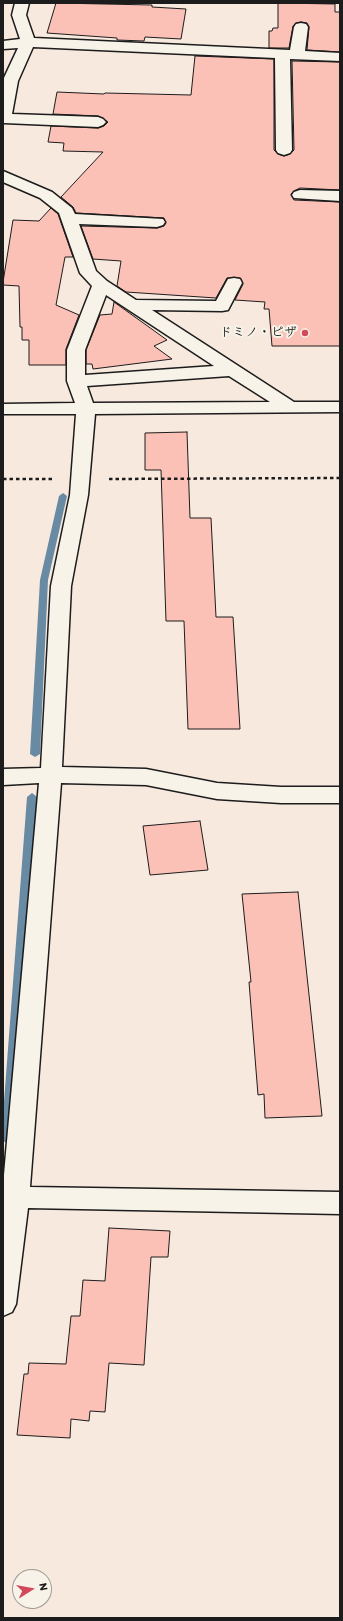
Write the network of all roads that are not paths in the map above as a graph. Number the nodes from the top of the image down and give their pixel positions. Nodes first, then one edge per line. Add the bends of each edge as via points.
1 (22, 3) edge
2 (301, 27) dead end
3 (28, 42) junction
4 (3, 45) edge
5 (282, 54) junction
6 (297, 55) junction
7 (340, 57) edge
8 (98, 122) dead end
9 (284, 150) dead end
10 (3, 176) edge
11 (300, 195) dead end
12 (340, 196) edge
13 (69, 219) junction
14 (157, 222) dead end
15 (234, 283) dead end
16 (101, 285) junction
17 (132, 305) junction
18 (232, 370) junction
19 (76, 380) junction
20 (290, 407) junction
21 (340, 407) edge
22 (86, 408) junction
23 (3, 409) edge
24 (52, 775) junction
25 (3, 777) edge
26 (340, 795) edge
27 (10, 1197) edge
28 (340, 1203) edge
29 (3, 1304) edge

1 - 3 street via 19,15
2 - 6 street
3 - 4 street
3 - 5 street
3 - 8 street via 10,81 4,118
5 - 6 street
5 - 9 street
6 - 7 street
10 - 13 street via 46,194 66,211
11 - 12 street
13 - 14 street
13 - 16 street via 88,273
15 - 17 street via 222,306
16 - 17 street
16 - 19 street via 76,350
17 - 18 street
18 - 19 street
18 - 20 street
19 - 22 street
20 - 21 street
20 - 22 street
22 - 23 street
22 - 24 street via 79,495 61,586
24 - 25 street
24 - 26 street via 146,777 217,791
24 - 27 street
27 - 28 street
27 - 29 street

